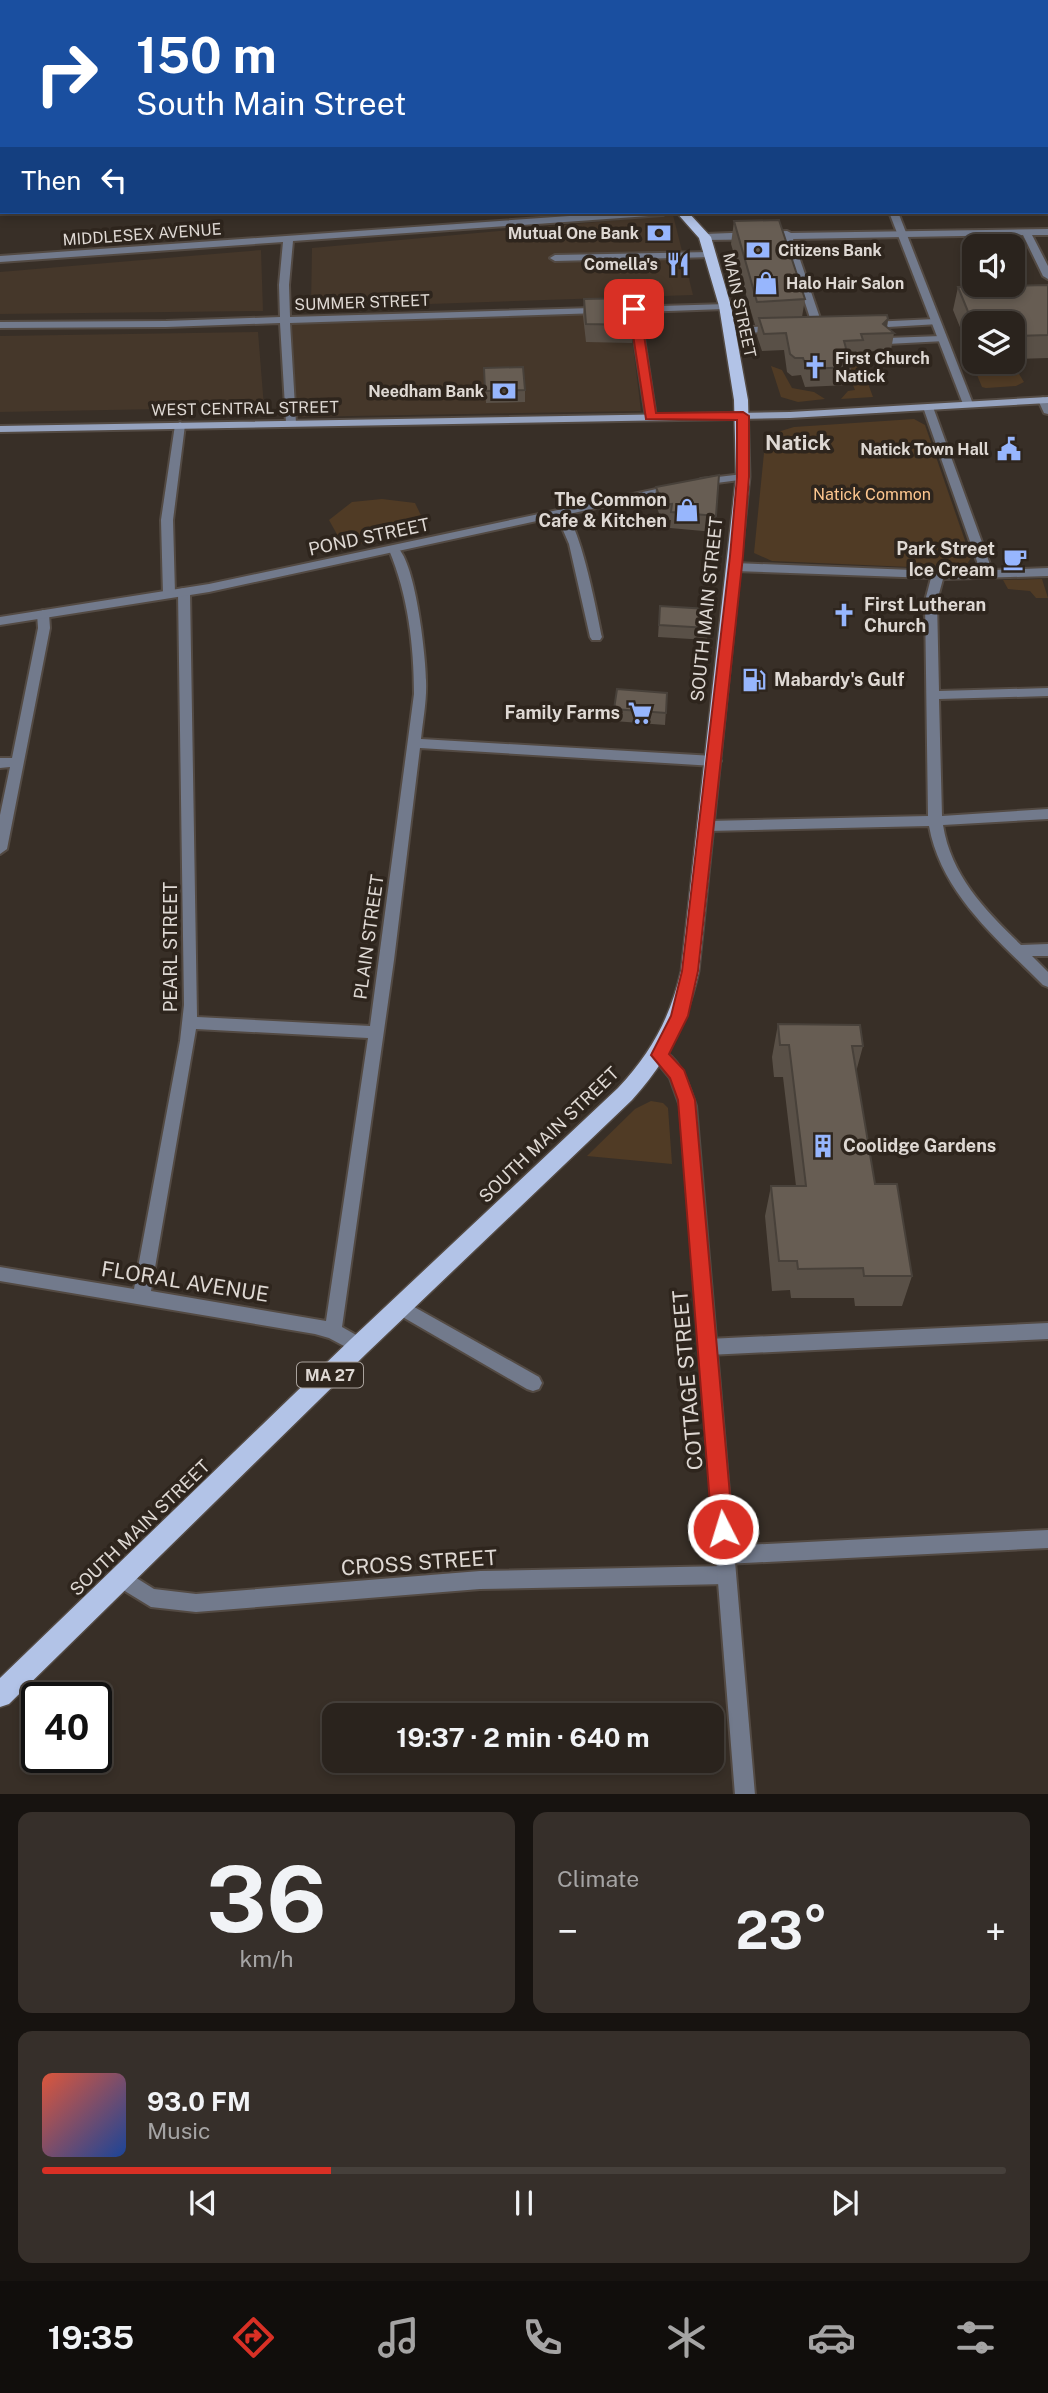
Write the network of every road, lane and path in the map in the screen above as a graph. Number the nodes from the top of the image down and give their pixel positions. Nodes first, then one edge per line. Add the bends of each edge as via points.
1 (636, 214) edge
2 (684, 214) edge
3 (893, 214) edge
4 (1026, 232) junction
5 (1048, 232) edge
6 (900, 233) junction
7 (787, 234) junction
8 (705, 237) junction
9 (288, 240) junction
10 (711, 255) junction
11 (555, 258) dead end
12 (0, 260) edge
13 (1048, 276) edge
14 (724, 306) junction
15 (634, 309) junction
16 (285, 320) junction
17 (935, 322) junction
18 (0, 325) edge
19 (831, 326) edge
20 (806, 327) edge
21 (818, 327) junction
22 (793, 328) edge
23 (860, 329) edge
24 (730, 331) junction
25 (942, 339) junction
26 (887, 341) edge
27 (968, 404) junction
28 (1046, 404) edge
29 (928, 407) junction
30 (743, 416) junction
31 (651, 417) junction
32 (291, 423) junction
33 (180, 425) junction
34 (0, 429) edge
35 (743, 477) junction
36 (562, 514) junction
37 (395, 550) junction
38 (735, 567) junction
39 (1048, 572) edge
40 (987, 573) junction
41 (938, 575) junction
42 (184, 592) junction
43 (169, 594) junction
44 (43, 614) junction
45 (0, 621) edge
46 (596, 638) dead end
47 (1048, 692) edge
48 (933, 695) junction
49 (415, 743) junction
50 (714, 761) junction
51 (18, 762) junction
52 (0, 763) edge
53 (1048, 814) edge
54 (935, 821) junction
55 (708, 826) junction
56 (0, 849) edge
57 (1048, 950) edge
58 (1019, 951) junction
59 (1048, 981) edge
60 (190, 1023) junction
61 (375, 1032) junction
62 (659, 1055) junction
63 (0, 1274) edge
64 (141, 1298) junction
65 (400, 1307) junction
66 (333, 1331) junction
67 (1048, 1331) edge
68 (359, 1346) junction
69 (708, 1347) junction
70 (533, 1383) dead end
71 (1048, 1539) edge
72 (725, 1555) junction
73 (727, 1575) junction
74 (122, 1577) junction
75 (0, 1695) edge
76 (745, 1794) edge

1 - 9 street, MIDDLESEX AVENUE
2 - 8 main road, MAIN STREET / MA 27
3 - 6 street
4 - 5 street
4 - 6 street
4 - 13 street
6 - 7 street
6 - 17 street
7 - 8 street
7 - 21 street
8 - 10 main road, MAIN STREET / MA 27
9 - 12 street, MIDDLESEX AVENUE
9 - 16 street via 283,268
10 - 11 street
10 - 14 main road, MAIN STREET / MA 27
14 - 15 street, SUMMER STREET
14 - 24 main road, MAIN STREET / MA 27
15 - 16 street, SUMMER STREET
15 - 31 street
16 - 18 street, SUMMER STREET
16 - 32 street
17 - 23 street
17 - 25 street
19 - 21 street
20 - 21 street
22 - 24 street
24 - 30 main road, MAIN STREET / MA 27
25 - 26 street
25 - 27 street
27 - 28 main road, WEST CENTRAL STREET
27 - 29 main road, WEST CENTRAL STREET
29 - 30 main road, WEST CENTRAL STREET
29 - 40 street
30 - 31 main road, WEST CENTRAL STREET
30 - 35 main road, SOUTH MAIN STREET / MA 27
31 - 32 main road, WEST CENTRAL STREET
32 - 33 main road, WEST CENTRAL STREET
33 - 34 main road, WEST CENTRAL STREET
33 - 43 street via 167,520
35 - 36 street, POND STREET
35 - 38 main road, SOUTH MAIN STREET / MA 27
36 - 37 street, POND STREET
36 - 46 street via 575,544
37 - 42 street, POND STREET
37 - 49 street, PLAIN STREET via 420,660
38 - 41 street
38 - 50 main road, SOUTH MAIN STREET / MA 27
39 - 40 street
40 - 41 street
41 - 48 street via 931,601
42 - 43 street, POND STREET
42 - 60 street, PEARL STREET
43 - 44 street, POND STREET
44 - 45 street, POND STREET
44 - 51 street
47 - 48 street
48 - 54 street
49 - 50 street
49 - 61 street, PLAIN STREET
50 - 55 main road, SOUTH MAIN STREET / MA 27
51 - 52 street
51 - 56 street
53 - 54 street
54 - 55 street
54 - 58 street via 939,848 950,873
55 - 62 main road, SOUTH MAIN STREET / MA 27 via 685,993 680,1016
57 - 58 street
58 - 59 street
60 - 61 street
60 - 64 street, PEARL STREET
61 - 66 street, PLAIN STREET
62 - 65 main road, SOUTH MAIN STREET / MA 27 via 625,1094
62 - 69 street, COTTAGE STREET via 677,1075 687,1100
63 - 64 street, FLORAL AVENUE
64 - 66 street, FLORAL AVENUE
65 - 68 main road, SOUTH MAIN STREET / MA 27
65 - 70 street
66 - 68 street, FLORAL AVENUE
67 - 69 street
68 - 74 main road, SOUTH MAIN STREET / MA 27
69 - 72 street, COTTAGE STREET
71 - 72 street
72 - 73 street, COTTAGE STREET
73 - 74 street, CROSS STREET via 480,1580 196,1603 151,1598
73 - 76 street, COTTAGE STREET
74 - 75 main road, SOUTH MAIN STREET / MA 27

